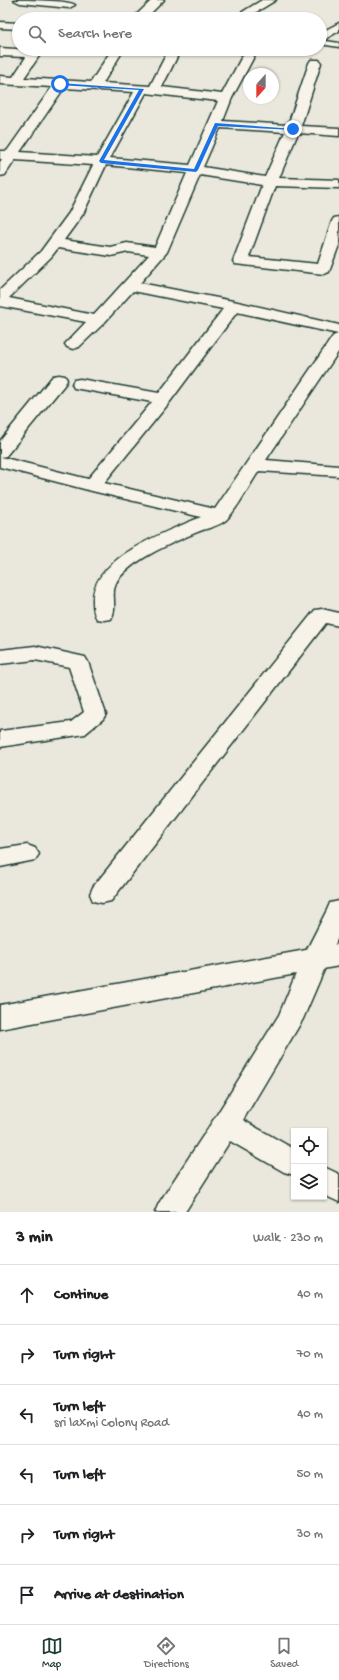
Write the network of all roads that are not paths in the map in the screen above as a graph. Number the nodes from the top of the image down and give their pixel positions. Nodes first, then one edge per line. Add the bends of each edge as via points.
1 (20, 0) edge
2 (158, 0) edge
3 (270, 0) edge
4 (68, 7) edge
5 (145, 12) edge
6 (249, 12) edge
7 (0, 25) edge
8 (12, 26) edge
9 (339, 26) edge
10 (327, 34) edge
11 (327, 43) edge
12 (339, 45) edge
13 (0, 52) edge
14 (12, 52) edge
15 (33, 56) edge
16 (114, 56) edge
17 (170, 56) edge
18 (248, 56) edge
19 (314, 63) dead end
20 (0, 80) edge
21 (16, 81) junction
22 (60, 84) junction
23 (95, 86) junction
24 (148, 90) junction
25 (226, 98) junction
26 (216, 124) junction
27 (293, 129) junction
28 (339, 132) edge
29 (6, 155) edge
30 (101, 161) junction
31 (196, 170) junction
32 (0, 172) edge
33 (270, 182) junction
34 (339, 184) edge
35 (339, 221) edge
36 (56, 243) junction
37 (160, 252) junction
38 (130, 286) junction
39 (0, 298) edge
40 (0, 301) edge
41 (233, 306) junction
42 (98, 320) junction
43 (339, 330) edge
44 (339, 339) edge
45 (73, 344) dead end
46 (59, 380) dead end
47 (80, 384) dead end
48 (163, 399) junction
49 (0, 452) edge
50 (0, 462) edge
51 (254, 465) junction
52 (339, 471) edge
53 (92, 486) junction
54 (220, 516) junction
55 (104, 614) dead end
56 (339, 620) edge
57 (0, 656) edge
58 (0, 739) edge
59 (27, 854) dead end
60 (0, 858) edge
61 (102, 894) dead end
62 (339, 910) edge
63 (327, 957) edge
64 (0, 1017) edge
65 (226, 1124) junction
66 (291, 1161) edge
67 (327, 1182) edge
68 (339, 1189) edge
69 (169, 1212) edge

1 - 4 street
2 - 5 street
3 - 6 street
7 - 8 street
9 - 10 street
11 - 12 lane
13 - 14 street
15 - 21 street
16 - 23 street
17 - 24 street
18 - 25 street
19 - 27 street
20 - 21 street
21 - 22 street
22 - 23 street
22 - 29 street
23 - 24 street
24 - 25 street
24 - 30 street
25 - 26 street
26 - 27 street
26 - 31 street
27 - 28 street
27 - 33 street
29 - 30 street
29 - 32 street
30 - 31 street
30 - 36 street via 76,214
31 - 33 street
31 - 37 street
33 - 34 street
33 - 35 street via 240,261 324,269
36 - 37 street via 105,252 127,247
36 - 39 street
37 - 38 street
38 - 41 street
38 - 42 street
40 - 42 street
41 - 43 street
41 - 48 street
42 - 45 street
44 - 51 street
46 - 49 street
47 - 48 street
48 - 53 street
50 - 53 street
51 - 52 street
51 - 54 street
53 - 54 street
54 - 55 street via 142,550 110,575 104,586
56 - 61 street via 322,615
57 - 58 street via 35,653 78,662 95,714 77,729
59 - 60 street
62 - 63 street
63 - 64 street
63 - 65 street
65 - 66 street
65 - 69 street
67 - 68 street

